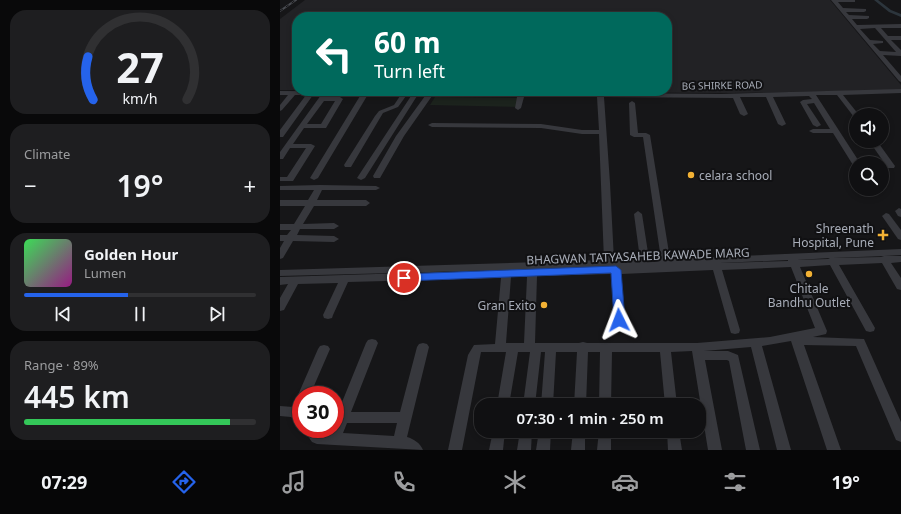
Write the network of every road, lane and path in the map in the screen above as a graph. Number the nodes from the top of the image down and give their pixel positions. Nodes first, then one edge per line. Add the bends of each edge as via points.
1 (854, 4) dead end
2 (841, 9) edge
3 (863, 10) dead end
4 (859, 15) dead end
5 (865, 19) dead end
6 (879, 26) junction
7 (901, 26) edge
8 (856, 27) junction
9 (876, 37) dead end
10 (895, 38) edge
11 (867, 39) junction
12 (881, 42) dead end
13 (901, 46) edge
14 (878, 53) junction
15 (901, 54) edge
16 (901, 80) edge
17 (901, 91) edge
18 (838, 92) junction
19 (280, 93) edge
20 (292, 93) edge
21 (811, 93) junction
22 (292, 94) edge
23 (672, 95) edge
24 (769, 95) junction
25 (309, 96) edge
26 (324, 96) joint
27 (363, 96) edge
28 (403, 96) edge
29 (414, 96) edge
30 (430, 96) edge
31 (521, 96) edge
32 (600, 96) edge
33 (736, 96) junction
34 (816, 101) junction
35 (632, 103) dead end
36 (518, 108) dead end
37 (850, 108) edge
38 (280, 109) edge
39 (744, 114) dead end
40 (782, 124) dead end
41 (432, 125) dead end
42 (302, 126) junction
43 (836, 131) junction
44 (603, 132) junction
45 (280, 135) edge
46 (288, 146) junction
47 (878, 148) edge
48 (852, 156) edge
49 (280, 157) edge
50 (348, 165) dead end
51 (891, 166) dead end
52 (377, 176) dead end
53 (314, 178) dead end
54 (362, 178) dead end
55 (280, 179) edge
56 (280, 188) edge
57 (320, 188) junction
58 (376, 188) dead end
59 (280, 203) edge
60 (311, 203) junction
61 (366, 203) dead end
62 (638, 214) dead end
63 (886, 216) dead end
64 (298, 226) junction
65 (334, 226) dead end
66 (280, 227) edge
67 (901, 237) edge
68 (280, 238) edge
69 (291, 238) junction
70 (334, 239) dead end
71 (901, 252) edge
72 (280, 256) edge
73 (901, 258) edge
74 (884, 259) junction
75 (792, 260) junction
76 (832, 261) junction
77 (645, 262) junction
78 (666, 262) junction
79 (716, 263) junction
80 (612, 268) junction
81 (532, 269) junction
82 (280, 273) edge
83 (431, 273) junction
84 (506, 273) junction
85 (295, 280) junction
86 (344, 280) junction
87 (280, 281) edge
88 (901, 286) edge
89 (280, 307) edge
90 (328, 315) dead end
91 (619, 320) dead end
92 (870, 328) dead end
93 (734, 330) dead end
94 (794, 336) junction
95 (824, 336) junction
96 (372, 343) dead end
97 (756, 343) junction
98 (583, 346) junction
99 (423, 347) dead end
100 (500, 347) junction
101 (513, 347) junction
102 (533, 347) junction
103 (551, 347) junction
104 (606, 347) junction
105 (665, 348) junction
106 (324, 349) dead end
107 (698, 352) junction
108 (308, 386) edge
109 (504, 398) edge
110 (529, 398) edge
111 (547, 398) edge
112 (580, 398) edge
113 (605, 398) edge
114 (670, 398) edge
115 (280, 411) edge
116 (292, 411) edge
117 (344, 413) edge
118 (344, 418) edge
119 (405, 418) junction
120 (901, 436) edge
121 (317, 438) edge
122 (498, 438) edge
123 (525, 438) edge
124 (544, 438) edge
125 (579, 438) edge
126 (605, 438) edge
127 (674, 438) edge
128 (334, 440) joint
129 (399, 442) junction
130 (416, 450) edge
131 (455, 450) edge
132 (496, 450) edge
133 (524, 450) edge
134 (543, 450) edge
135 (578, 450) edge
136 (604, 450) edge
137 (675, 450) edge
138 (715, 450) edge
139 (753, 450) edge
140 (784, 450) edge
141 (831, 450) edge
142 (834, 450) edge

1 - 2 street
2 - 3 street
2 - 4 street
2 - 5 street
2 - 8 street
6 - 7 street
6 - 8 street
6 - 10 street
8 - 11 street
9 - 11 street
10 - 13 street
10 - 15 street
11 - 12 street
11 - 14 street
14 - 15 street
14 - 16 street
17 - 18 street, BG SHIRKE ROAD
18 - 21 street, BG SHIRKE ROAD
18 - 37 street
19 - 20 street, BG SHIRKE ROAD
21 - 24 street, BG SHIRKE ROAD
21 - 34 street
22 - 38 street
23 - 33 street, BG SHIRKE ROAD
24 - 33 street, BG SHIRKE ROAD
24 - 40 street
25 - 45 street
26 - 42 street
26 - 42 street via 340,99 323,126
27 - 53 street
28 - 50 street via 396,106 381,112 377,117
29 - 54 street
30 - 52 street via 400,136
31 - 36 street
32 - 44 street
33 - 39 street
34 - 43 street
34 - 43 street via 803,102 815,128
35 - 78 street via 634,135 646,135
41 - 44 street via 542,126 582,132
42 - 46 street
43 - 48 street
44 - 80 street
46 - 49 street
46 - 55 street via 311,146 290,179
47 - 51 street
56 - 57 street
57 - 58 street
57 - 60 street
59 - 60 street
60 - 61 street
60 - 64 street
62 - 77 street
63 - 67 street
64 - 65 street
64 - 66 street
64 - 69 street
68 - 69 street
69 - 70 street
69 - 72 street
71 - 75 street, BHAGWAN TATYASAHEB KAWADE MARG
73 - 74 street, BHAGWAN TATYASAHEB KAWADE MARG
74 - 76 street, BHAGWAN TATYASAHEB KAWADE MARG
74 - 88 street
75 - 76 street, BHAGWAN TATYASAHEB KAWADE MARG
75 - 79 street, BHAGWAN TATYASAHEB KAWADE MARG
75 - 95 street
76 - 92 street
77 - 78 street, BHAGWAN TATYASAHEB KAWADE MARG
77 - 80 street, BHAGWAN TATYASAHEB KAWADE MARG
78 - 79 street, BHAGWAN TATYASAHEB KAWADE MARG
79 - 80 street, BHAGWAN TATYASAHEB KAWADE MARG
79 - 93 street
80 - 81 street, BHAGWAN TATYASAHEB KAWADE MARG
80 - 91 street
81 - 83 street, BHAGWAN TATYASAHEB KAWADE MARG
81 - 84 street, BHAGWAN TATYASAHEB KAWADE MARG
81 - 102 street
82 - 83 street, BHAGWAN TATYASAHEB KAWADE MARG
83 - 84 street, BHAGWAN TATYASAHEB KAWADE MARG
83 - 86 street, BHAGWAN TATYASAHEB KAWADE MARG
84 - 100 street
85 - 86 street, BHAGWAN TATYASAHEB KAWADE MARG
85 - 87 street, BHAGWAN TATYASAHEB KAWADE MARG
85 - 89 street
86 - 90 street
94 - 95 street
94 - 97 street
94 - 141 street
95 - 120 street via 860,342
95 - 142 street via 796,341
96 - 117 street
97 - 107 street
97 - 140 street
98 - 103 street
98 - 104 street
98 - 112 street
99 - 119 street
100 - 101 street
100 - 131 street via 476,350
101 - 102 street
101 - 109 street
102 - 103 street
102 - 110 street
103 - 111 street
104 - 105 street
104 - 113 street
105 - 107 street
105 - 114 street
106 - 108 street
107 - 138 street
107 - 139 street via 734,358
115 - 116 street
118 - 119 street
119 - 129 street
121 - 128 street
122 - 132 street
123 - 133 street
124 - 134 street
125 - 135 street
126 - 136 street
127 - 137 street
128 - 129 street
129 - 130 street via 408,443

